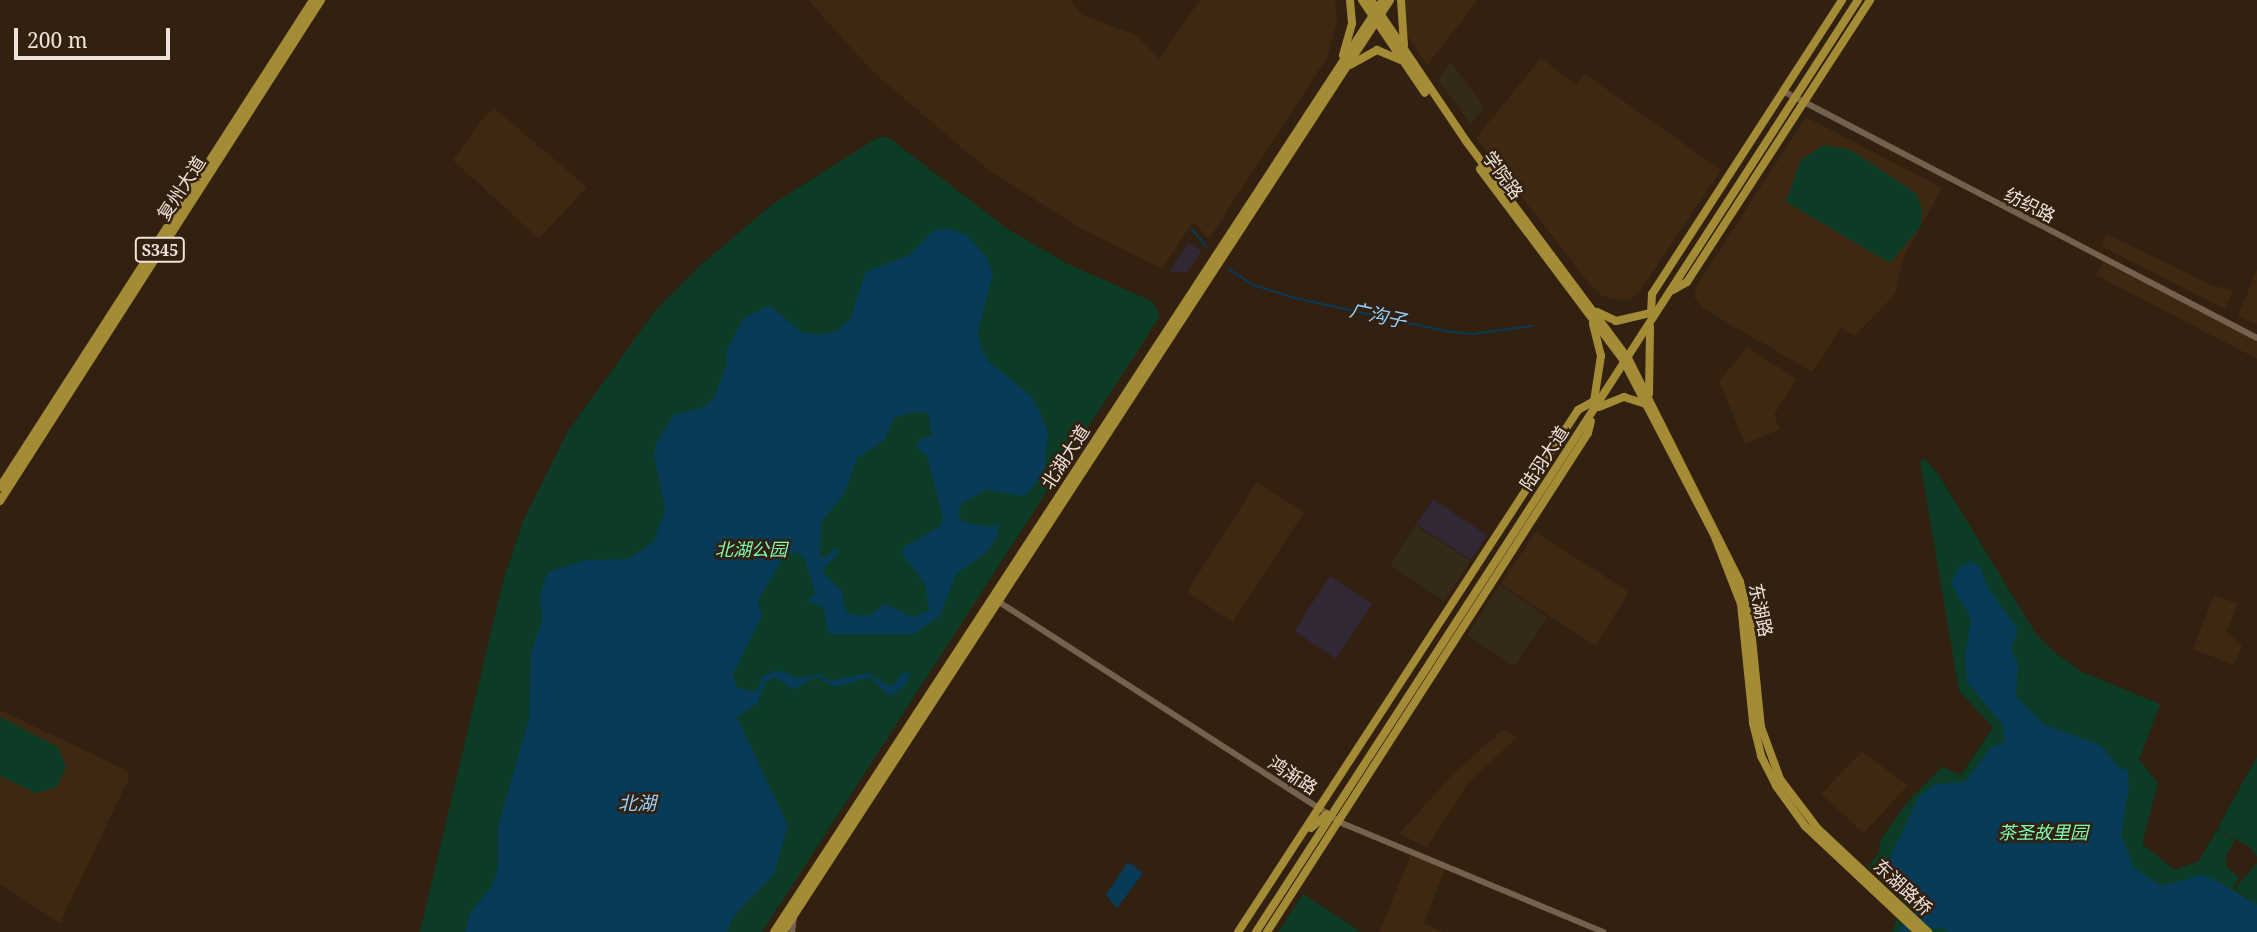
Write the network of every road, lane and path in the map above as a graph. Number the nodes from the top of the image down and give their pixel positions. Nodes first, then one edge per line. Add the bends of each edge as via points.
1 (313, 0) edge
2 (321, 0) edge
3 (1350, 0) edge
4 (1362, 0) edge
5 (1371, 0) edge
6 (1383, 0) edge
7 (1390, 0) edge
8 (1401, 0) edge
9 (1842, 0) edge
10 (1852, 0) edge
11 (1858, 0) edge
12 (1870, 0) edge
13 (1376, 15) junction
14 (1406, 60) junction
15 (1341, 69) junction
16 (1793, 97) junction
17 (1592, 313) junction
18 (1651, 317) junction
19 (2257, 338) edge
20 (1625, 358) junction
21 (1648, 402) junction
22 (1594, 406) junction
23 (0, 487) edge
24 (0, 501) edge
25 (995, 600) junction
26 (1329, 815) junction
27 (1855, 868) junction
28 (795, 913) junction
29 (774, 932) edge
30 (783, 932) edge
31 (792, 932) edge
32 (1238, 932) edge
33 (1250, 932) edge
34 (1256, 932) edge
35 (1267, 932) edge
36 (1603, 932) edge
37 (1918, 932) edge
38 (1928, 932) edge

1 - 23 main road, 复州大道 / S345
2 - 24 main road, 复州大道 / S345
3 - 15 main road via 1351,28
4 - 13 main road, 学院路
5 - 13 main road, 学院路
6 - 13 main road, 北湖大道
7 - 13 main road, 北湖大道
8 - 14 main road
9 - 16 main road
10 - 16 main road
11 - 16 main road
12 - 16 main road
13 - 14 main road, 学院路
13 - 15 main road, 北湖大道
14 - 15 main road via 1377,50
14 - 17 main road, 学院路
15 - 25 main road, 北湖大道
16 - 18 main road via 1687,282 1670,292
16 - 18 main road via 1652,294
16 - 19 street, 纺织路
17 - 18 main road via 1616,321
17 - 20 main road, 学院路
17 - 22 main road via 1601,356
18 - 20 main road
18 - 21 main road
20 - 21 main road, 东湖路
20 - 22 main road
21 - 22 main road via 1612,398
21 - 27 main road, 东湖路 via 1735,582 1764,765 1798,817
22 - 26 main road via 1588,433
22 - 26 main road via 1578,410
25 - 26 street, 鸿渐路
25 - 28 main road, 北湖大道
25 - 29 main road, 北湖大道
26 - 32 main road via 1303,834
26 - 33 main road
26 - 34 main road
26 - 35 main road via 1327,839
26 - 36 street, 鸿渐路
27 - 37 main road, 东湖路桥
27 - 38 main road, 东湖路桥
28 - 30 main road, 北湖大道
28 - 31 street

